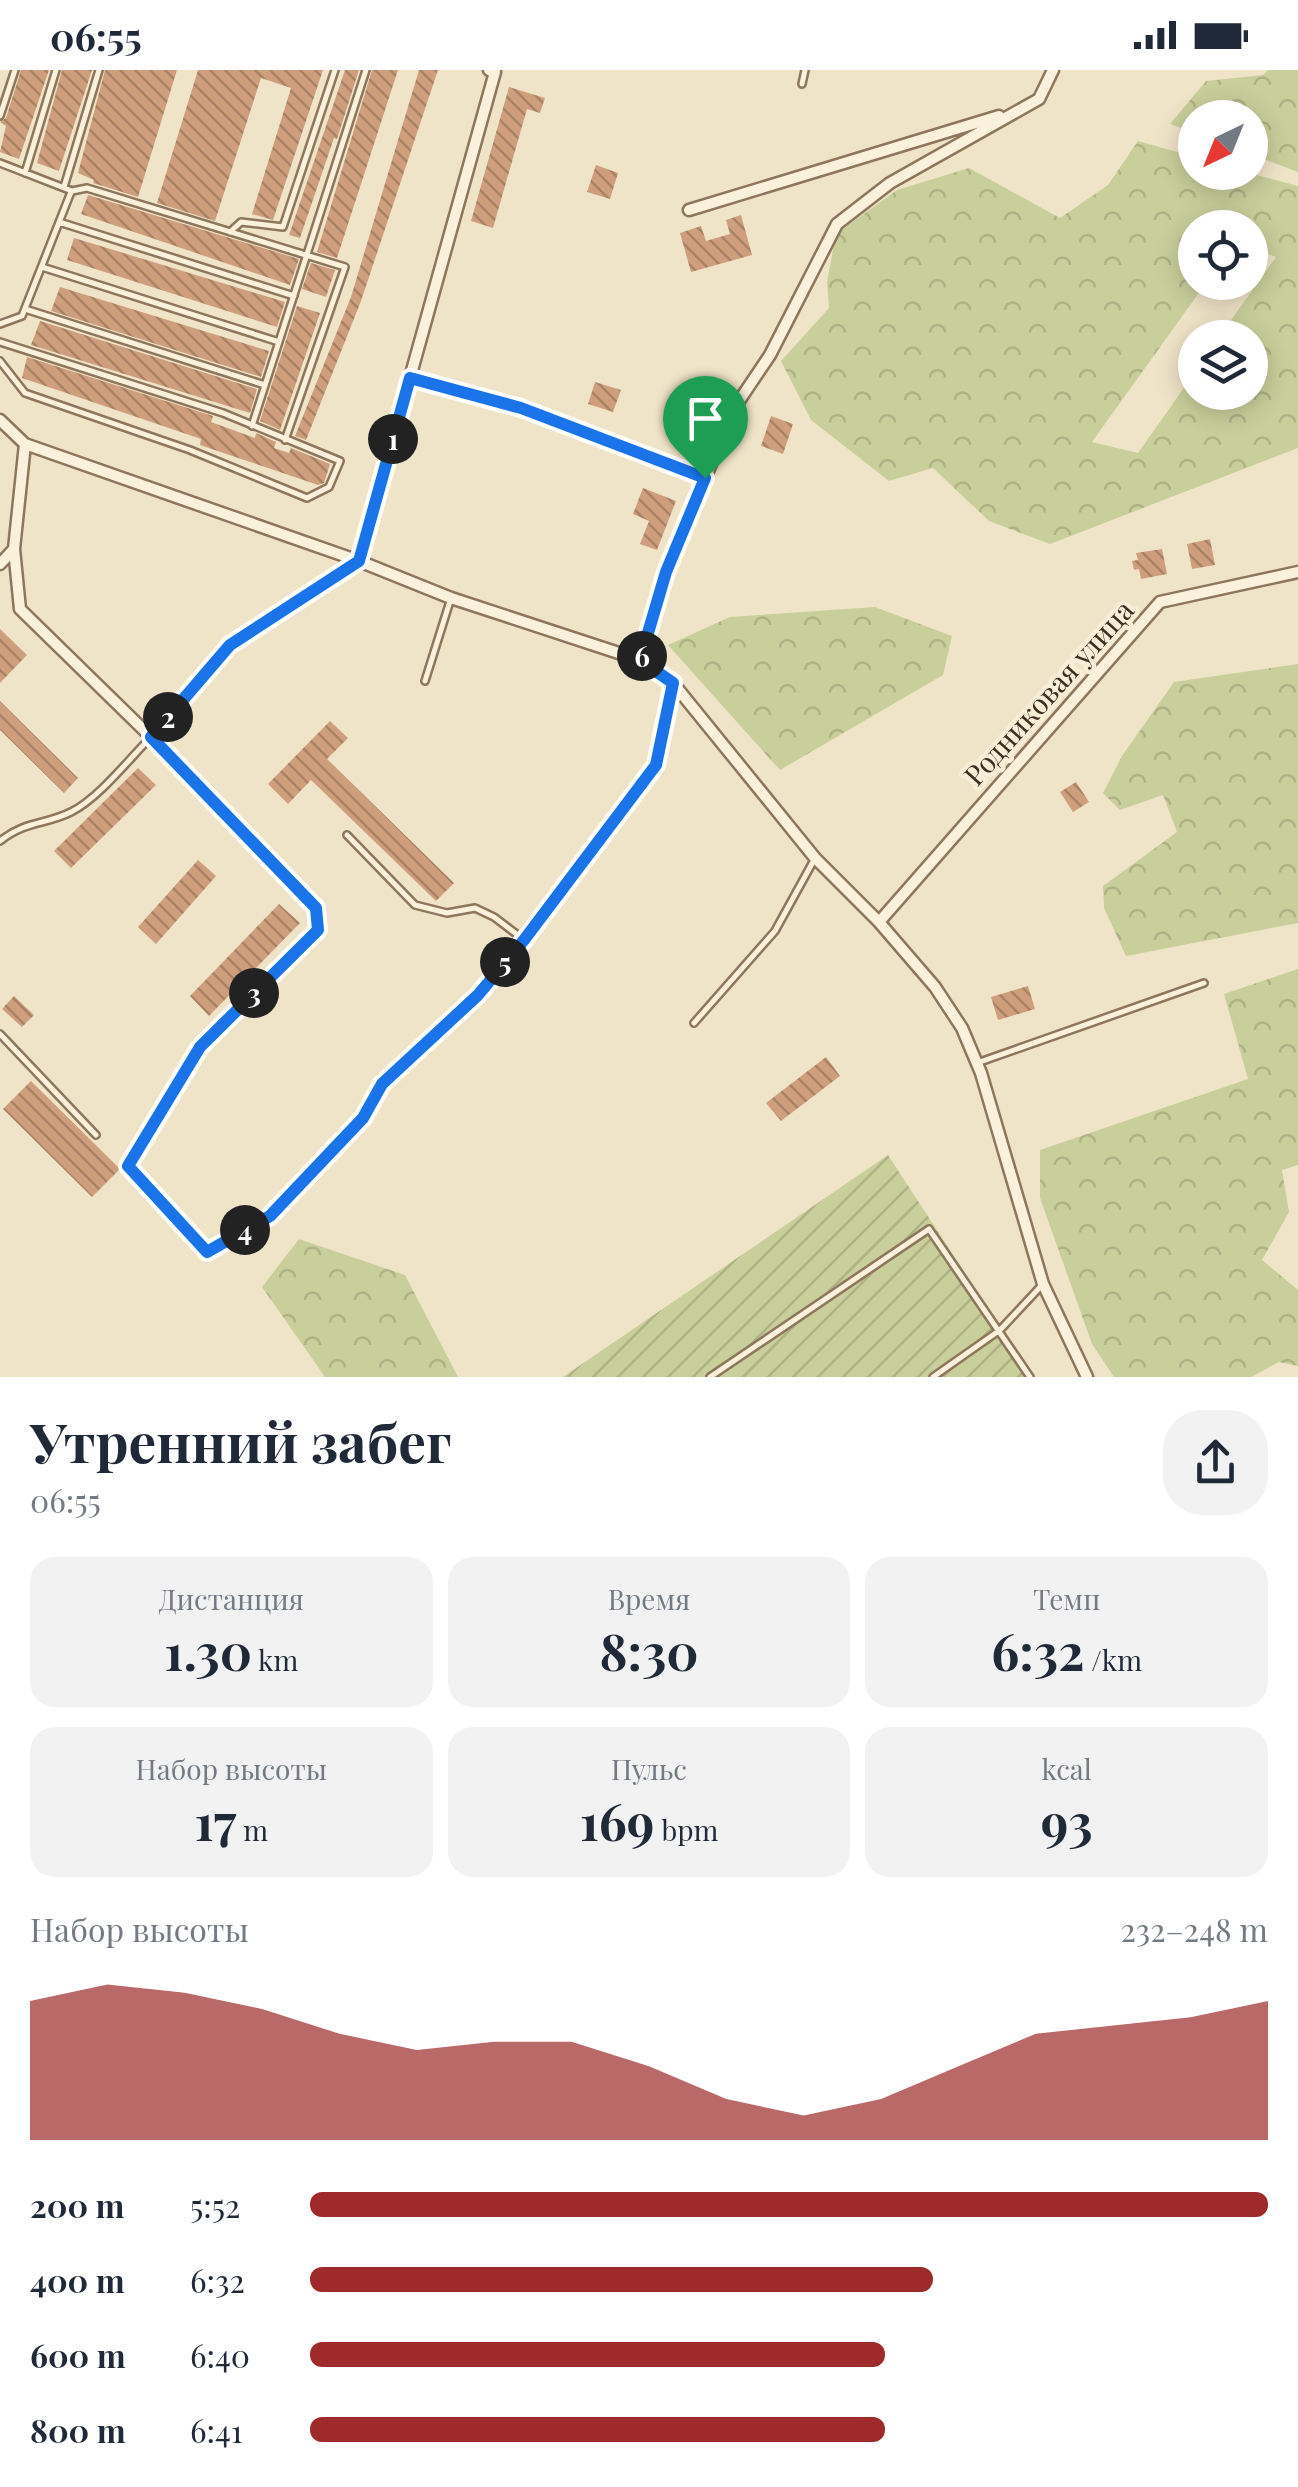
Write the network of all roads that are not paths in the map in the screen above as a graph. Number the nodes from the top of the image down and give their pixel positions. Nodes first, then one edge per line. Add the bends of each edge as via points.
1 (14, 70) edge
2 (56, 70) edge
3 (98, 70) edge
4 (334, 70) edge
5 (366, 70) edge
6 (489, 70) edge
7 (806, 70) edge
8 (1052, 70) edge
9 (802, 84) dead end
10 (1020, 110) junction
11 (0, 116) edge
12 (0, 163) edge
13 (25, 173) junction
14 (64, 188) junction
15 (72, 191) junction
16 (690, 210) dead end
17 (60, 222) junction
18 (230, 232) junction
19 (307, 255) junction
20 (42, 267) junction
21 (294, 296) junction
22 (25, 309) junction
23 (0, 324) edge
24 (0, 342) edge
25 (279, 342) junction
26 (0, 361) edge
27 (410, 378) junction
28 (266, 385) junction
29 (0, 420) edge
30 (252, 426) junction
31 (285, 440) junction
32 (25, 444) junction
33 (705, 478) junction
34 (14, 549) junction
35 (359, 561) junction
36 (0, 564) edge
37 (1298, 572) edge
38 (451, 598) junction
39 (640, 660) junction
40 (425, 680) dead end
41 (673, 683) junction
42 (151, 737) junction
43 (347, 835) dead end
44 (0, 841) edge
45 (815, 858) junction
46 (316, 908) joint
47 (879, 922) junction
48 (524, 940) junction
49 (1204, 983) dead end
50 (694, 1022) dead end
51 (0, 1034) edge
52 (977, 1063) junction
53 (382, 1084) joint
54 (96, 1135) dead end
55 (1042, 1284) junction
56 (1000, 1330) junction
57 (710, 1377) edge
58 (933, 1377) edge
59 (1030, 1377) edge
60 (1087, 1377) edge

1 - 11 lane
2 - 13 lane
3 - 14 lane
4 - 18 lane via 283,227 242,222
5 - 19 lane
6 - 27 street via 496,72
7 - 9 lane
8 - 10 street via 1039,99
10 - 16 street
10 - 33 street via 890,183 837,224 770,355 735,407
12 - 13 lane
13 - 14 lane
14 - 15 lane
15 - 17 lane
15 - 18 lane via 87,188
17 - 20 lane
17 - 21 lane
18 - 19 lane
19 - 21 lane
19 - 31 lane via 345,267
20 - 22 lane
20 - 25 lane
21 - 25 lane
22 - 23 lane
22 - 28 lane
24 - 30 lane
25 - 28 lane
26 - 31 lane via 26,393 307,498 328,487 340,461
27 - 33 street via 521,408
27 - 35 street
28 - 30 lane
29 - 32 street
30 - 31 lane
32 - 34 street
32 - 35 street
33 - 39 street via 666,572
34 - 36 street
34 - 42 street via 20,610
35 - 38 street
37 - 47 street, Родниковая улица via 1160,602
38 - 39 street
38 - 40 lane
39 - 41 street
41 - 45 street
41 - 48 street via 656,765
42 - 44 lane via 83,805 17,828
42 - 46 street
43 - 48 lane via 415,905 448,913 475,908
45 - 47 street
45 - 50 lane via 775,931
46 - 53 lane via 318,930 200,1047 128,1166 207,1252 270,1216 363,1118
47 - 52 street via 935,987
48 - 53 street via 478,995
49 - 52 lane
51 - 54 lane
52 - 55 street
55 - 56 lane
55 - 60 street
56 - 57 lane via 929,1228
56 - 58 lane
56 - 59 lane

